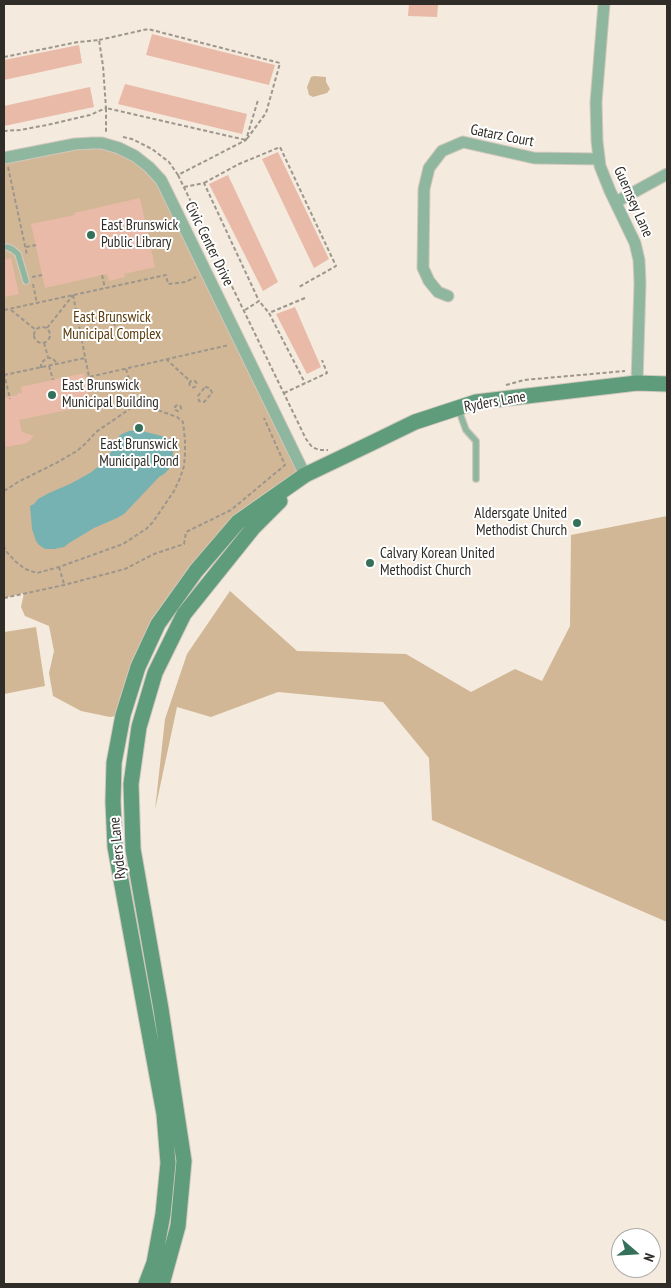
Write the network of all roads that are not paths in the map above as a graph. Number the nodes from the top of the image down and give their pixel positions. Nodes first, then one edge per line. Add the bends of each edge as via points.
1 (604, 4) edge
2 (5, 158) edge
3 (599, 159) junction
4 (667, 174) edge
5 (616, 202) junction
6 (8, 246) dead end
7 (26, 281) dead end
8 (448, 296) dead end
9 (633, 377) junction
10 (667, 384) edge
11 (458, 408) junction
12 (305, 475) junction
13 (476, 480) dead end
14 (146, 1284) edge
15 (162, 1284) edge

1 - 3 street, Guernsey Lane via 596,102
2 - 12 street, Civic Center Drive via 93,143 127,151 155,173
3 - 5 street, Guernsey Lane
3 - 8 street, Gatarz Court via 534,158 463,142 442,151 429,168 424,189 423,268 438,292
4 - 5 street
5 - 9 street, Guernsey Lane via 635,243 639,260
6 - 7 lane via 18,254
9 - 10 main road, Ryders Lane
9 - 11 main road, Ryders Lane via 476,402
11 - 12 main road, Ryders Lane via 414,422
11 - 13 lane via 466,430 476,441
12 - 14 main road, Ryders Lane via 238,522 196,571 158,624 138,667 114,763 115,847 164,1114 168,1163 164,1214 154,1263
12 - 15 main road, Ryders Lane via 253,528 184,614 155,673 139,727 131,784 132,849 184,1161 178,1226

